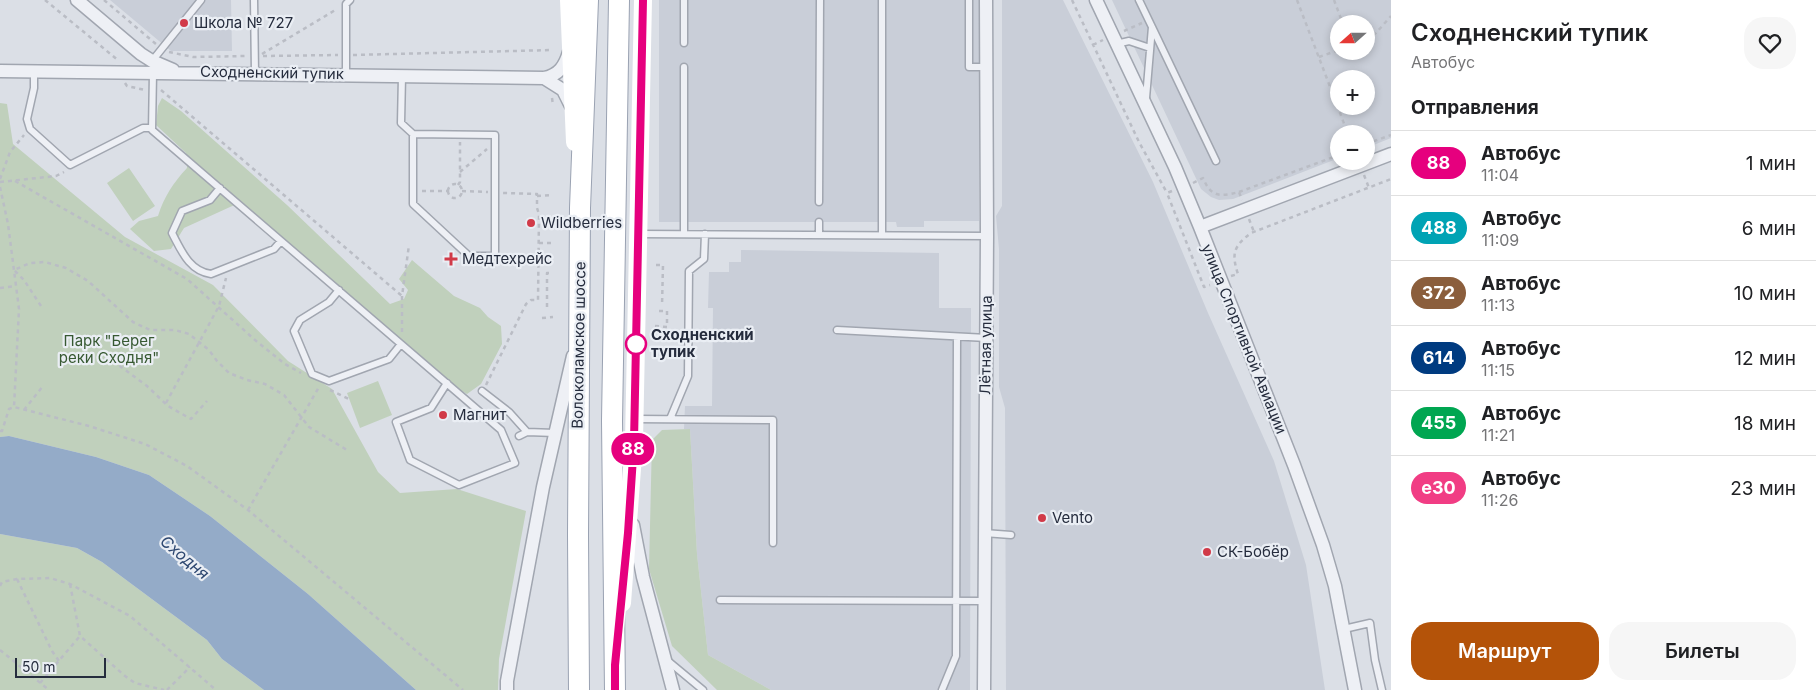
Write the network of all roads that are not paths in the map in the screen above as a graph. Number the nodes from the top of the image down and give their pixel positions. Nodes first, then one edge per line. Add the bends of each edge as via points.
1 (77, 0) edge
2 (201, 0) edge
3 (254, 0) edge
4 (569, 0) edge
5 (588, 0) edge
6 (619, 0) edge
7 (643, 0) edge
8 (684, 0) edge
9 (820, 0) edge
10 (882, 0) edge
11 (969, 0) edge
12 (986, 0) edge
13 (1096, 0) edge
14 (1139, 0) edge
15 (348, 2) edge
16 (1152, 27) junction
17 (684, 43) dead end
18 (570, 44) junction
19 (1116, 44) junction
20 (1150, 48) junction
21 (153, 67) junction
22 (684, 67) dead end
23 (986, 67) junction
24 (0, 71) edge
25 (34, 71) junction
26 (255, 73) junction
27 (346, 75) junction
28 (402, 76) junction
29 (544, 78) junction
30 (1145, 105) junction
31 (573, 110) junction
32 (152, 128) junction
33 (413, 134) junction
34 (1391, 154) edge
35 (1216, 162) dead end
36 (220, 188) junction
37 (819, 202) dead end
38 (580, 208) junction
39 (819, 222) dead end
40 (1200, 227) junction
41 (638, 234) junction
42 (684, 234) junction
43 (704, 234) junction
44 (819, 235) junction
45 (882, 235) junction
46 (987, 236) junction
47 (281, 240) junction
48 (339, 290) junction
49 (579, 327) junction
50 (836, 330) dead end
51 (957, 337) junction
52 (987, 338) junction
53 (402, 344) junction
54 (447, 383) junction
55 (482, 391) road end
56 (634, 419) junction
57 (670, 419) junction
58 (526, 432) junction
59 (555, 433) junction
60 (519, 436) dead end
61 (630, 491) junction
62 (984, 533) junction
63 (1011, 534) dead end
64 (772, 543) dead end
65 (720, 600) dead end
66 (956, 601) junction
67 (984, 601) junction
68 (1344, 629) junction
69 (664, 658) junction
70 (615, 665) junction
71 (507, 690) edge
72 (579, 690) edge
73 (615, 690) edge
74 (673, 690) edge
75 (703, 690) edge
76 (942, 690) edge
77 (984, 690) edge
78 (1355, 690) edge
79 (1382, 690) edge

1 - 21 street
2 - 21 lane via 162,48
3 - 26 lane
4 - 18 street
5 - 38 main road, Волоколамское шоссе
6 - 70 main road via 612,420
7 - 41 street
8 - 17 lane
9 - 37 lane
10 - 45 lane
11 - 23 lane via 969,67
12 - 23 street, Лётная улица
13 - 19 street, улица Спортивной Авиации
14 - 16 lane
15 - 27 lane
16 - 20 lane
16 - 35 lane
18 - 29 street via 562,68
18 - 31 street
19 - 20 lane via 1129,41
19 - 30 street, улица Спортивной Авиации
20 - 30 lane
21 - 25 street, Сходненский тупик
21 - 26 street, Сходненский тупик via 180,72
21 - 32 lane via 150,90
22 - 42 lane
23 - 46 street, Лётная улица
24 - 25 street, Сходненский тупик
25 - 32 lane via 27,119 30,129 70,165 143,128
26 - 27 street, Сходненский тупик
27 - 28 street, Сходненский тупик
28 - 29 street, Сходненский тупик
28 - 33 lane via 401,123
29 - 31 street via 563,90
30 - 40 street, улица Спортивной Авиации
31 - 38 street
32 - 36 lane
33 - 33 lane via 495,134 494,256 469,256 413,204
34 - 40 street
36 - 47 lane
36 - 47 lane via 210,200 182,211 172,233 187,261 203,273 211,274 274,249
38 - 49 main road, Волоколамское шоссе
39 - 44 lane
40 - 68 street, улица Спортивной Авиации via 1323,545
41 - 42 lane
41 - 56 street
42 - 43 lane
43 - 44 lane
43 - 57 lane via 704,259 689,271 688,376
44 - 45 lane
45 - 46 lane
46 - 52 street, Лётная улица
47 - 48 lane
48 - 53 lane
48 - 53 lane via 329,302 300,320 294,331 312,374 329,381 388,359
49 - 59 street
49 - 72 main road, Волоколамское шоссе
50 - 51 lane
51 - 52 lane
51 - 66 lane
52 - 62 street, Лётная улица
53 - 54 lane
54 - 54 lane via 501,430 514,464 460,486 410,460 396,422 431,408
55 - 58 lane via 509,412
56 - 57 lane
56 - 61 street
57 - 64 lane via 773,420
58 - 59 lane
58 - 60 lane
59 - 71 street
61 - 69 street via 636,546
61 - 70 street
62 - 63 lane
62 - 67 street, Лётная улица
65 - 66 lane
66 - 67 lane
66 - 76 lane via 956,656
67 - 77 street, Лётная улица
68 - 78 street, улица Спортивной Авиации
68 - 79 lane via 1370,623
69 - 74 street
69 - 75 lane
70 - 73 main road

